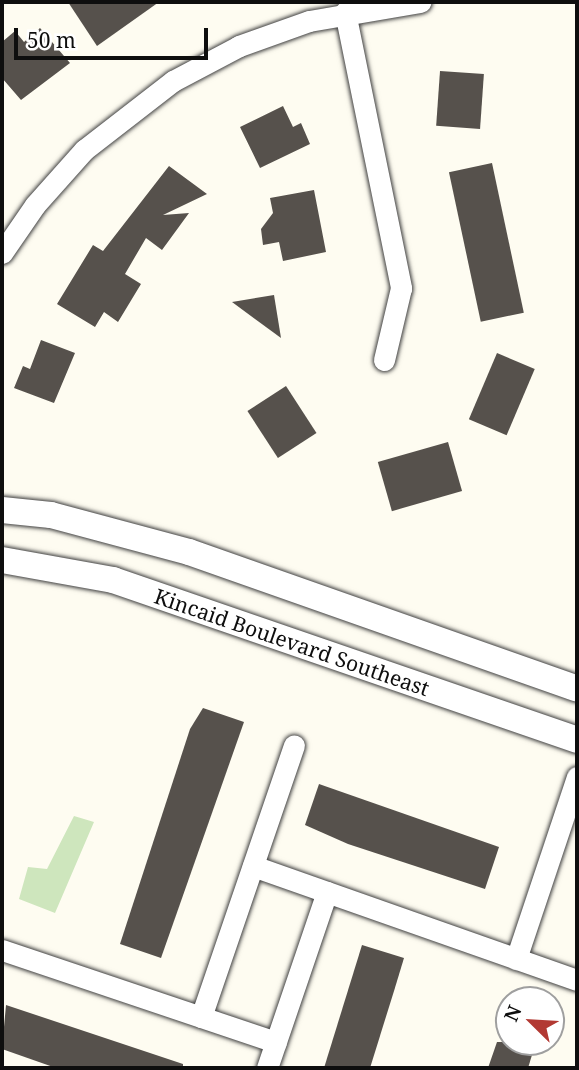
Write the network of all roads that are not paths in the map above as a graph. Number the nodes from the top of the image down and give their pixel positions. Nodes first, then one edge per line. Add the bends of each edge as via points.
1 (420, 2) edge
2 (345, 12) junction
3 (2, 253) edge
4 (384, 360) dead end
5 (2, 510) edge
6 (2, 560) edge
7 (577, 690) edge
8 (577, 740) edge
9 (294, 745) dead end
10 (577, 777) edge
11 (253, 866) junction
12 (327, 892) junction
13 (2, 950) edge
14 (516, 959) junction
15 (577, 980) edge
16 (201, 1017) junction
17 (276, 1042) junction
18 (267, 1068) edge

1 - 2 street
2 - 3 street via 239,46 142,102 59,177
2 - 4 street via 401,288
5 - 7 street via 51,515 190,552
6 - 8 street, Kincaid Boulevard Southeast via 113,580
9 - 11 street
10 - 14 street
11 - 12 street
11 - 16 street
12 - 14 street
12 - 17 street
13 - 16 street
14 - 15 street
16 - 17 street
17 - 18 street

